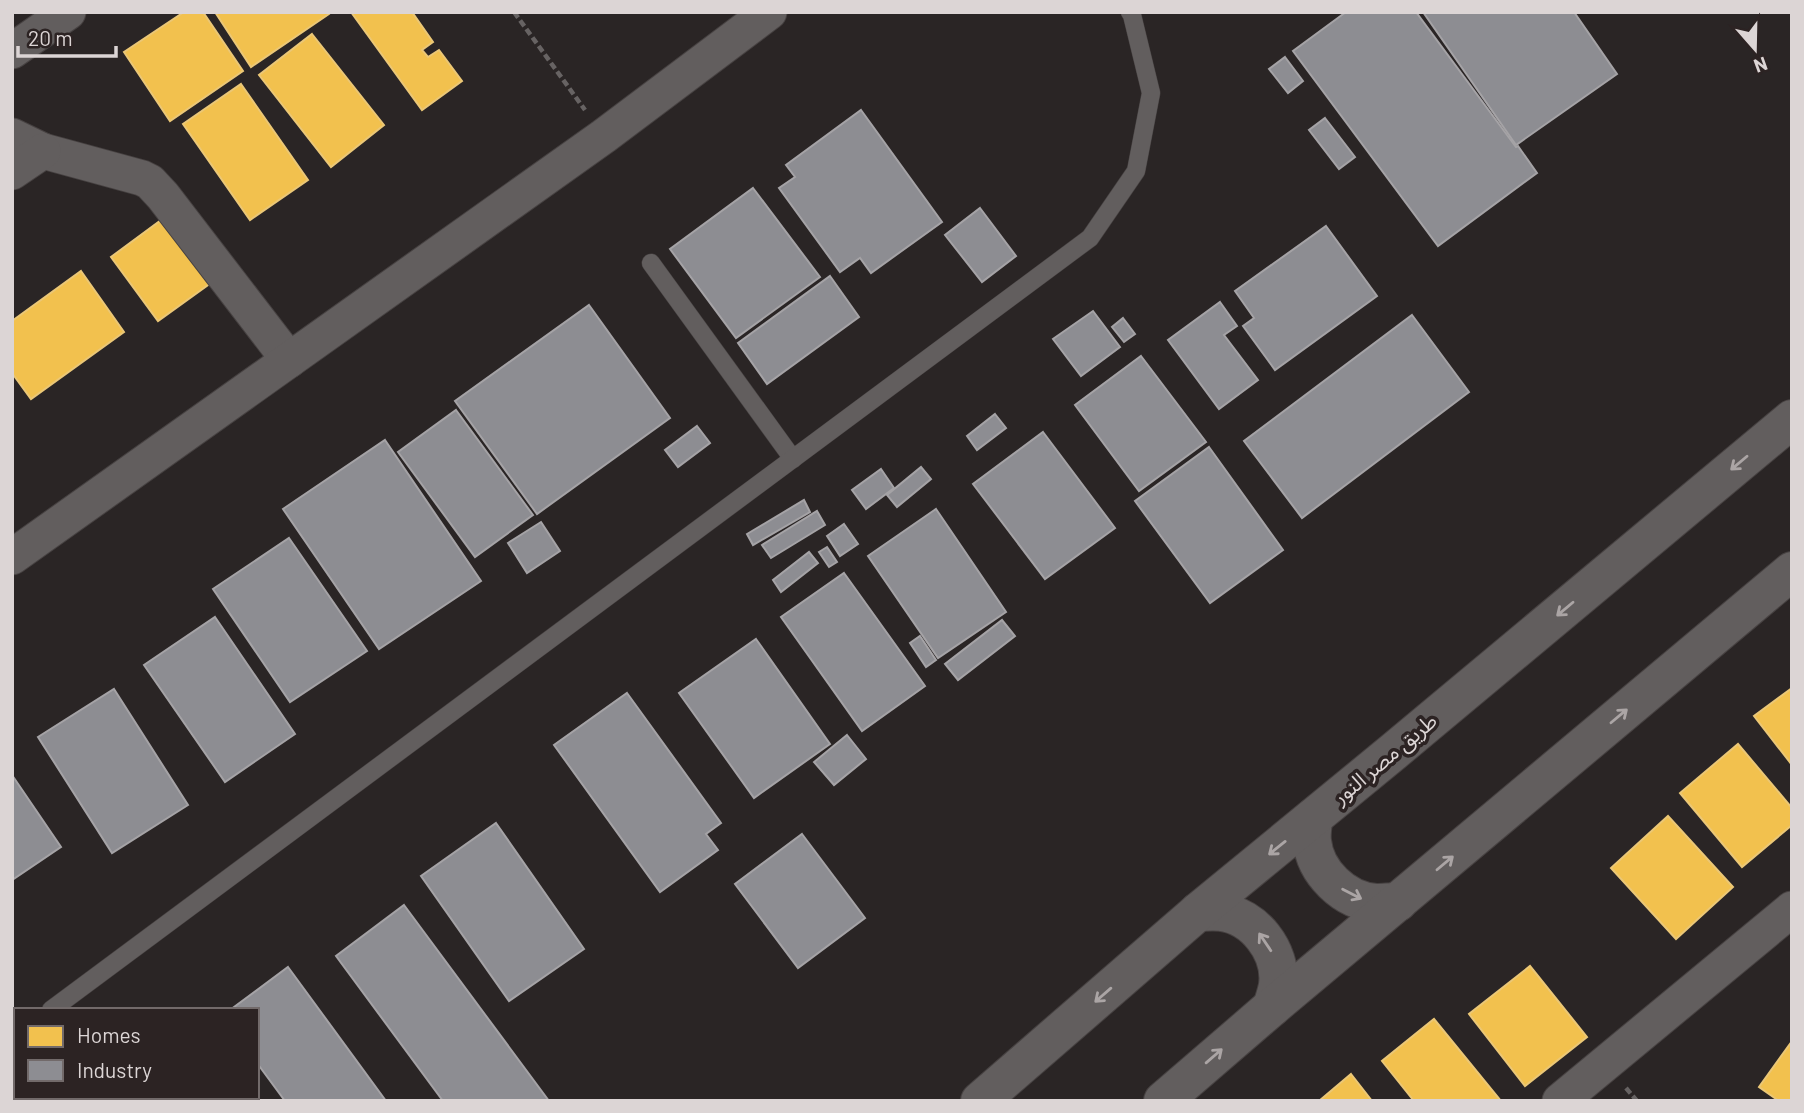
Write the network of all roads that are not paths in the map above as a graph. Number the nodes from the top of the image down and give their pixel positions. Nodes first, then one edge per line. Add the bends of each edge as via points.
1 (68, 12) edge
2 (769, 12) edge
3 (1130, 12) edge
4 (12, 51) edge
5 (28, 144) edge
6 (12, 172) edge
7 (651, 263) dead end
8 (289, 360) junction
9 (1792, 419) edge
10 (793, 459) junction
11 (12, 557) edge
12 (1792, 571) edge
13 (1313, 818) junction
14 (1398, 902) junction
15 (1792, 909) edge
16 (1198, 912) junction
17 (1272, 1007) junction
18 (54, 1008) edge
19 (980, 1101) edge
20 (1163, 1101) edge
21 (1560, 1101) edge

1 - 4 street
2 - 8 street via 604,136
3 - 10 lane via 1151,93 1136,171 1090,237
5 - 6 street
5 - 8 street via 150,182
7 - 10 lane
8 - 11 street
9 -> 13 street, طريق مصر النور
10 - 18 lane
14 -> 12 street
13 -> 14 street via 1315,853 1333,883 1352,897 1374,903
13 -> 16 street, طريق مصر النور
14 - 17 street
15 - 21 street
17 -> 16 street via 1278,983 1275,958 1264,937 1245,921 1223,912
16 -> 19 street, طريق مصر النور
20 -> 17 street

